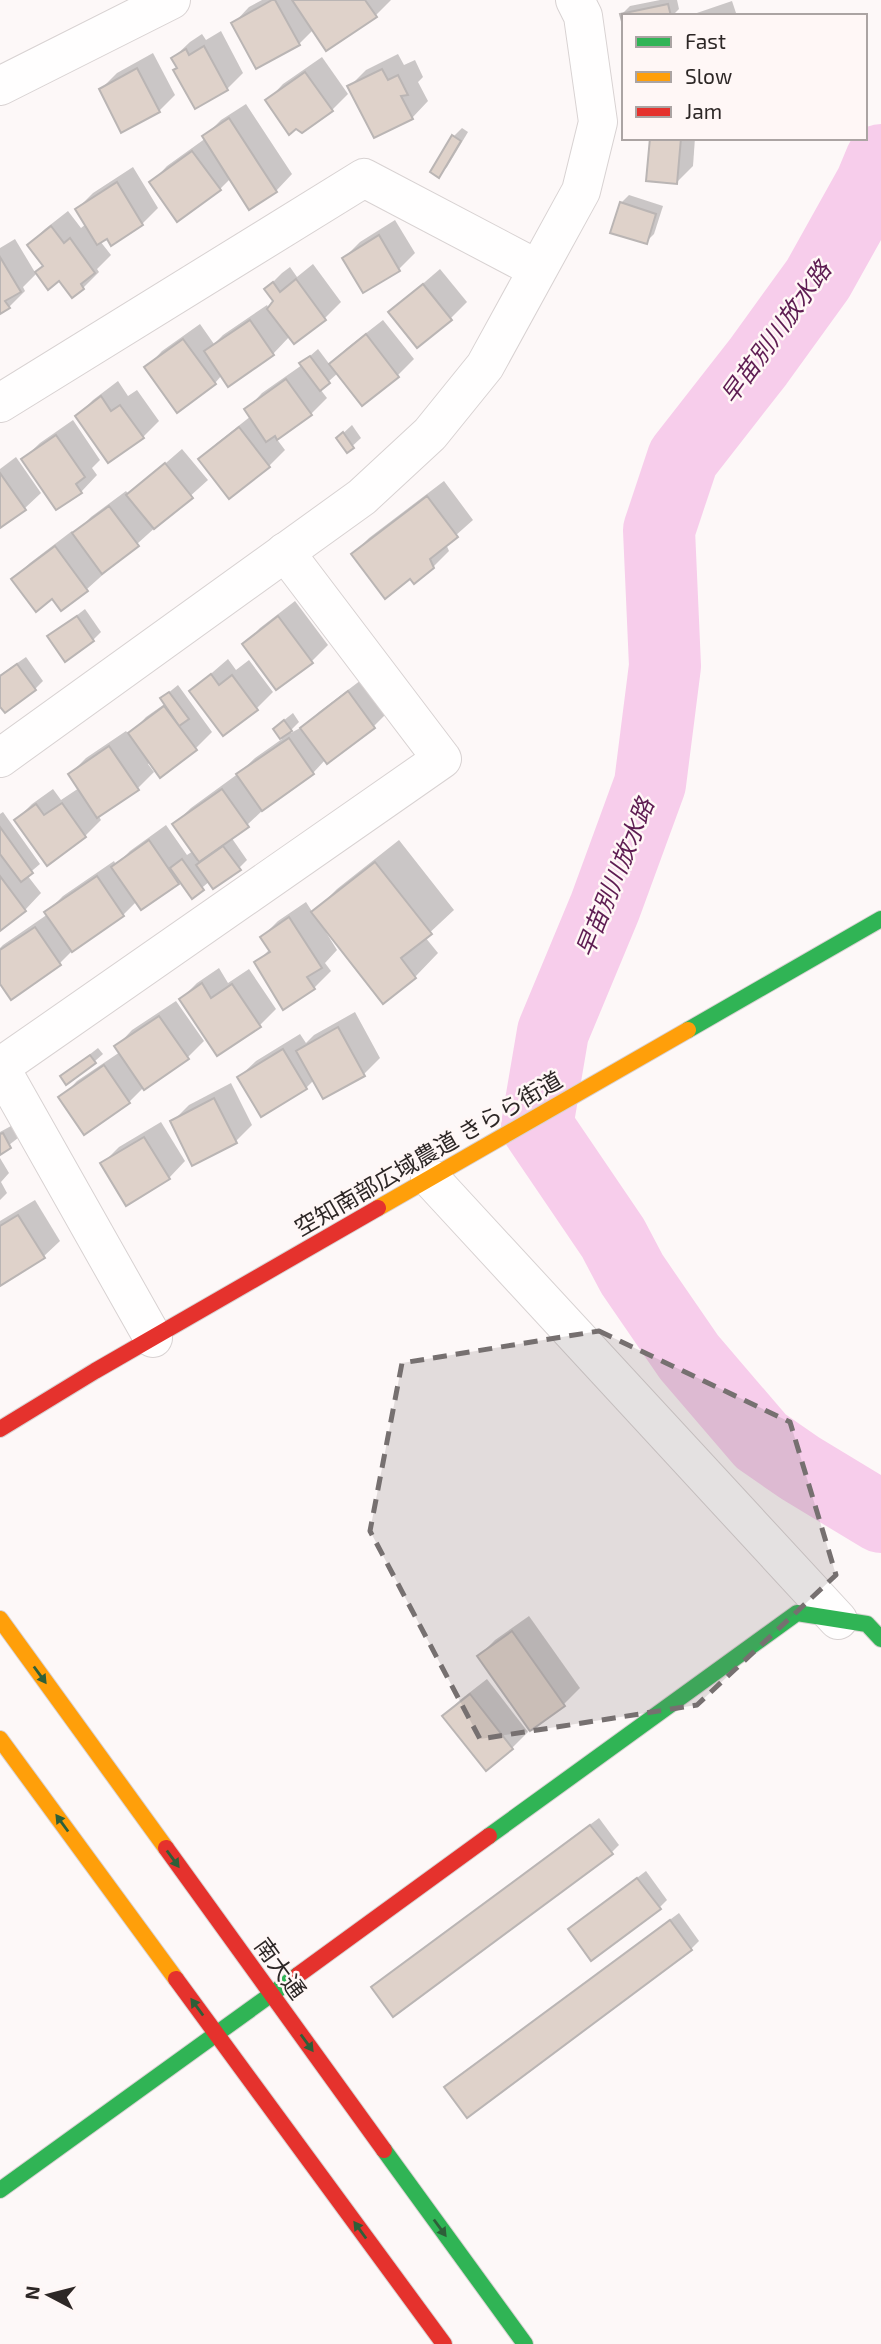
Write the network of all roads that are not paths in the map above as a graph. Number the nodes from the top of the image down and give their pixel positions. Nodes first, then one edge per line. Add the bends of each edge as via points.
1 (171, 0) edge
2 (575, 0) edge
3 (0, 86) edge
4 (537, 269) junction
5 (0, 403) edge
6 (285, 552) junction
7 (0, 758) edge
8 (881, 919) edge
9 (0, 1067) edge
10 (430, 1178) junction
11 (153, 1338) junction
12 (0, 1429) edge
13 (0, 1619) edge
14 (838, 1620) junction
15 (881, 1639) edge
16 (0, 1739) edge
17 (271, 1994) junction
18 (216, 2034) junction
19 (0, 2190) edge
20 (444, 2344) edge
21 (524, 2344) edge

1 - 3 street
2 - 4 street via 583,16 597,122 581,191
4 - 5 street via 364,178
4 - 6 street via 485,366 430,434 362,497
6 - 7 street
6 - 9 street via 442,759
8 - 10 street, 空知南部広域農道 きらら街道
9 - 11 street
10 - 11 street, 空知南部広域農道 きらら街道
10 - 14 street
11 - 12 street, 空知南部広域農道 きらら街道
13 -> 17 street, 南大通
14 - 15 street via 867,1624
14 - 17 street via 797,1613
18 -> 16 street
17 - 18 street
17 -> 21 street, 南大通
18 - 19 street
20 -> 18 street

